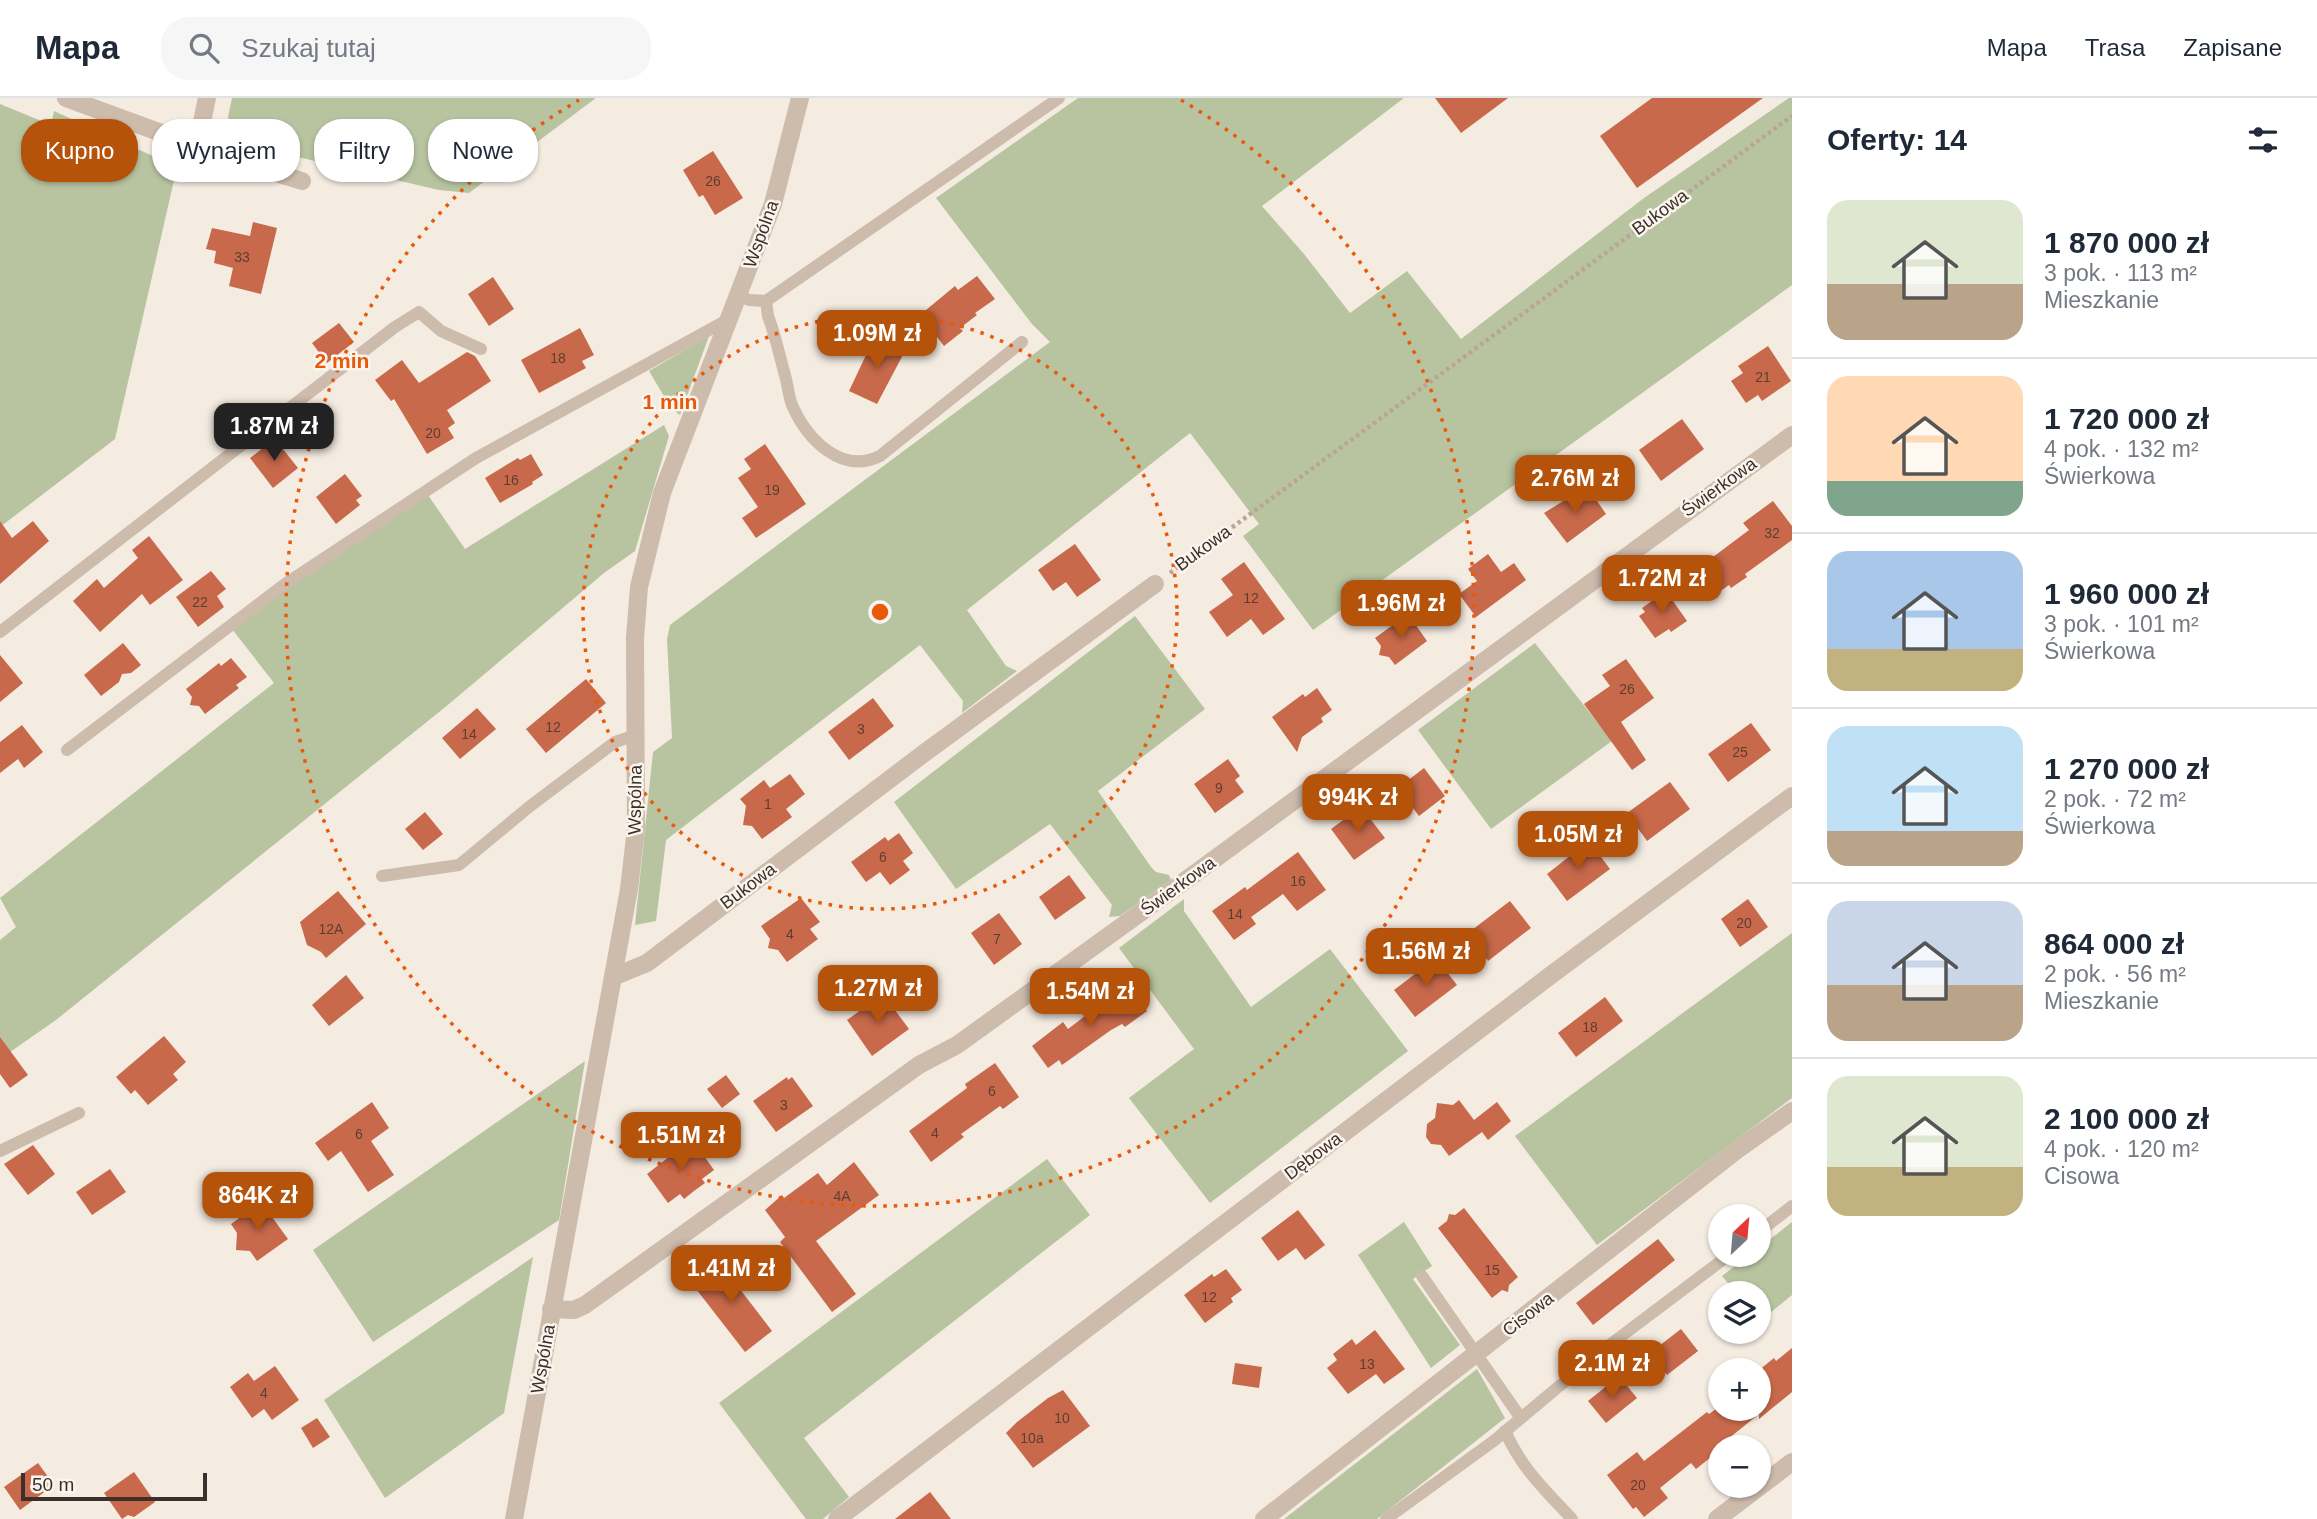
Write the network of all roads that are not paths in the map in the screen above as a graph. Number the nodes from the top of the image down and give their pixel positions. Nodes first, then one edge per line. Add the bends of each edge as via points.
1 (66, 98) edge
2 (207, 98) edge
3 (800, 98) edge
4 (1059, 98) edge
5 (203, 119) edge
6 (152, 130) edge
7 (738, 295) junction
8 (766, 301) junction
9 (729, 318) junction
10 (1022, 342) dead end
11 (481, 349) dead end
12 (1792, 435) edge
13 (1155, 584) road end
14 (0, 632) edge
15 (636, 735) junction
16 (67, 750) dead end
17 (1792, 796) edge
18 (382, 876) dead end
19 (613, 977) junction
20 (1792, 1111) edge
21 (79, 1113) dead end
22 (0, 1151) edge
23 (1792, 1206) edge
24 (1771, 1223) edge
25 (1713, 1267) edge
26 (1422, 1276) dead end
27 (551, 1309) junction
28 (1476, 1355) junction
29 (1520, 1417) junction
30 (1505, 1431) junction
31 (1792, 1462) edge
32 (514, 1519) edge
33 (837, 1519) edge
34 (1264, 1519) edge
35 (1386, 1519) edge
36 (1572, 1519) edge
37 (1717, 1519) edge

1 - 6 street
2 - 5 street
3 - 7 street, Wspólna via 774,204
4 - 8 lane
7 - 8 lane
7 - 9 street, Wspólna
8 - 10 lane via 792,406 810,434 846,462 880,456
9 - 15 street, Wspólna via 662,493 639,587
9 - 16 lane via 477,458 285,584
11 - 14 lane via 441,331 419,312
12 - 27 street, Świerkowa via 957,1045 919,1065 585,1305 574,1310
13 - 19 street, Bukowa via 647,963
15 - 18 lane via 615,742 459,865
15 - 19 street, Wspólna via 636,828
17 - 33 street, Dębowa
19 - 27 street, Wspólna
20 - 28 street, Cisowa
21 - 22 lane
23 - 24 lane
25 - 29 lane
26 - 28 lane
27 - 32 street, Wspólna
28 - 29 lane
28 - 34 street, Cisowa
29 - 30 lane
30 - 35 lane
30 - 36 lane via 1527,1472
31 - 37 street

